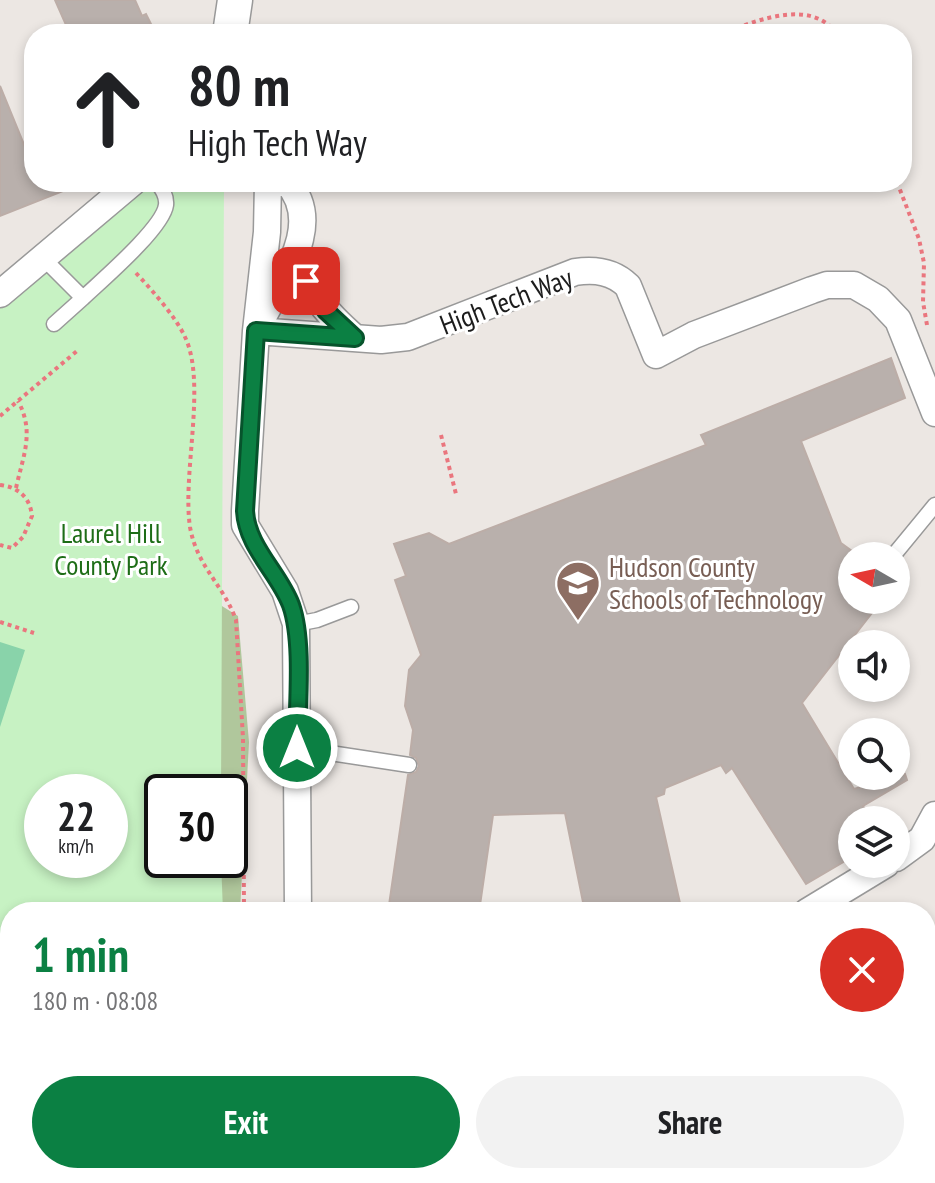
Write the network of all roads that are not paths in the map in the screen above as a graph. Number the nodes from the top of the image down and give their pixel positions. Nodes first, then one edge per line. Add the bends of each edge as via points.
1 (235, 0) edge
2 (231, 24) edge
3 (121, 192) edge
4 (162, 192) edge
5 (268, 192) edge
6 (295, 192) edge
7 (297, 252) junction
8 (43, 258) junction
9 (0, 294) edge
10 (83, 298) junction
11 (643, 322) junction
12 (54, 324) dead end
13 (256, 331) junction
14 (694, 335) junction
15 (355, 338) junction
16 (935, 413) edge
17 (935, 505) edge
18 (905, 542) edge
19 (351, 607) dead end
20 (296, 624) junction
21 (297, 748) junction
22 (409, 765) dead end
23 (935, 815) edge
24 (910, 848) edge
25 (863, 878) edge
26 (298, 902) edge
27 (823, 902) edge

1 - 2 street
3 - 8 street
4 - 10 lane via 156,226
5 - 13 street
6 - 7 street via 302,212
7 - 13 street
7 - 15 street via 315,298
8 - 9 street
8 - 10 lane
10 - 12 lane
11 - 14 street
11 - 14 street, High Tech Way via 656,355
11 - 15 street, High Tech Way via 620,278 587,270 422,333
13 - 15 street, High Tech Way
13 - 20 street via 245,525 285,591
14 - 16 street via 812,290 854,285 898,320
17 - 18 lane
19 - 20 lane
20 - 21 street
21 - 22 lane
21 - 26 street
23 - 24 street via 922,839
25 - 27 street

